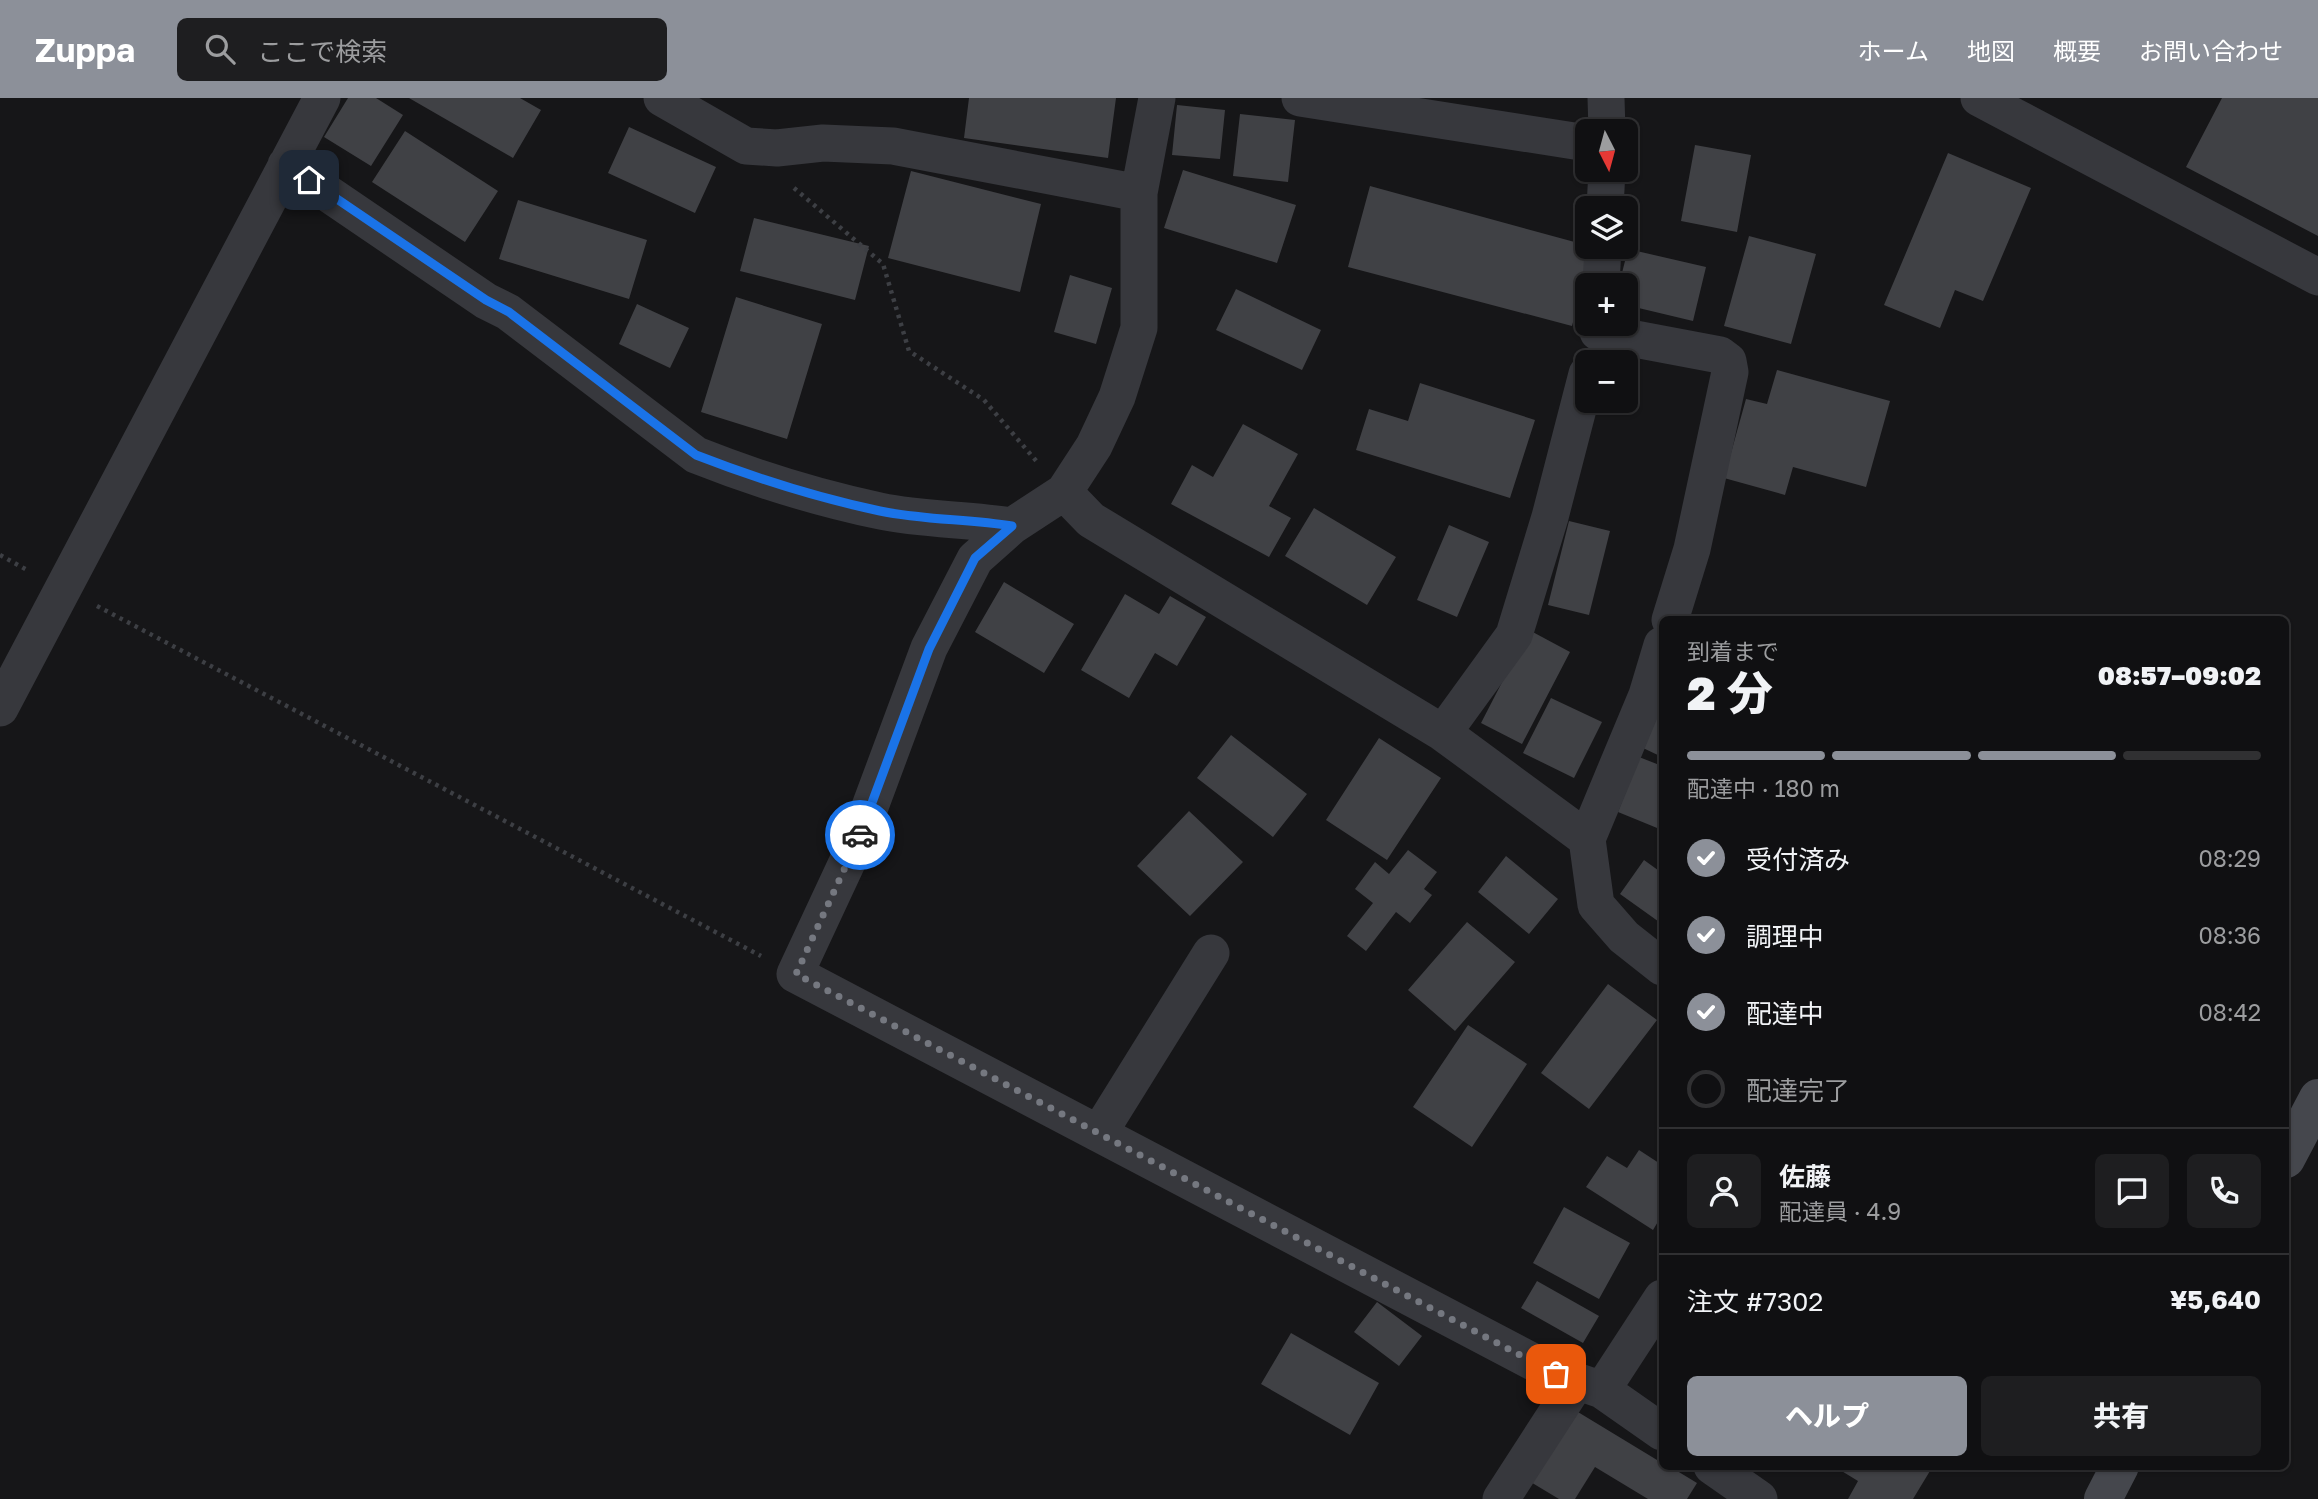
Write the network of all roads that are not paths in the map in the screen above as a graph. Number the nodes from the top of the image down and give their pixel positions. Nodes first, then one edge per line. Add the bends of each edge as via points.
1 (322, 98) edge
2 (662, 98) edge
3 (1157, 98) edge
4 (1300, 98) edge
5 (1606, 98) edge
6 (1979, 98) edge
7 (1607, 119) edge
8 (1575, 141) edge
9 (286, 166) junction
10 (1139, 193) junction
11 (2318, 277) edge
12 (1596, 339) edge
13 (1577, 413) edge
14 (1064, 492) junction
15 (1012, 526) junction
16 (1672, 616) edge
17 (1659, 655) edge
18 (0, 708) edge
19 (1443, 733) junction
20 (1587, 839) junction
21 (1211, 953) dead end
22 (1659, 965) edge
23 (2318, 1098) edge
24 (1099, 1133) junction
25 (2289, 1153) edge
26 (1659, 1302) edge
27 (1589, 1386) junction
28 (1659, 1430) edge
29 (1718, 1470) edge
30 (2118, 1470) edge
31 (1501, 1499) edge
32 (1759, 1499) edge
33 (2103, 1499) edge

1 - 9 street
2 - 10 street via 746,146 893,146
3 - 10 street
4 - 8 street
5 - 7 street
6 - 11 street
9 - 15 street via 509,312 696,455 881,511
9 - 18 street
10 - 14 street via 1139,328 1117,397 1094,446
12 - 16 street via 1720,355 1728,360 1730,372 1692,548
13 - 19 street via 1514,635
14 - 15 street
14 - 19 street via 1091,520
15 - 24 street via 975,558 929,649 858,839 796,974
17 - 20 street
19 - 20 street
20 - 22 street via 1597,905 1624,937
21 - 24 street
23 - 25 street
24 - 27 street
26 - 27 street
27 - 28 street
27 - 31 street
29 - 32 street
30 - 33 street

